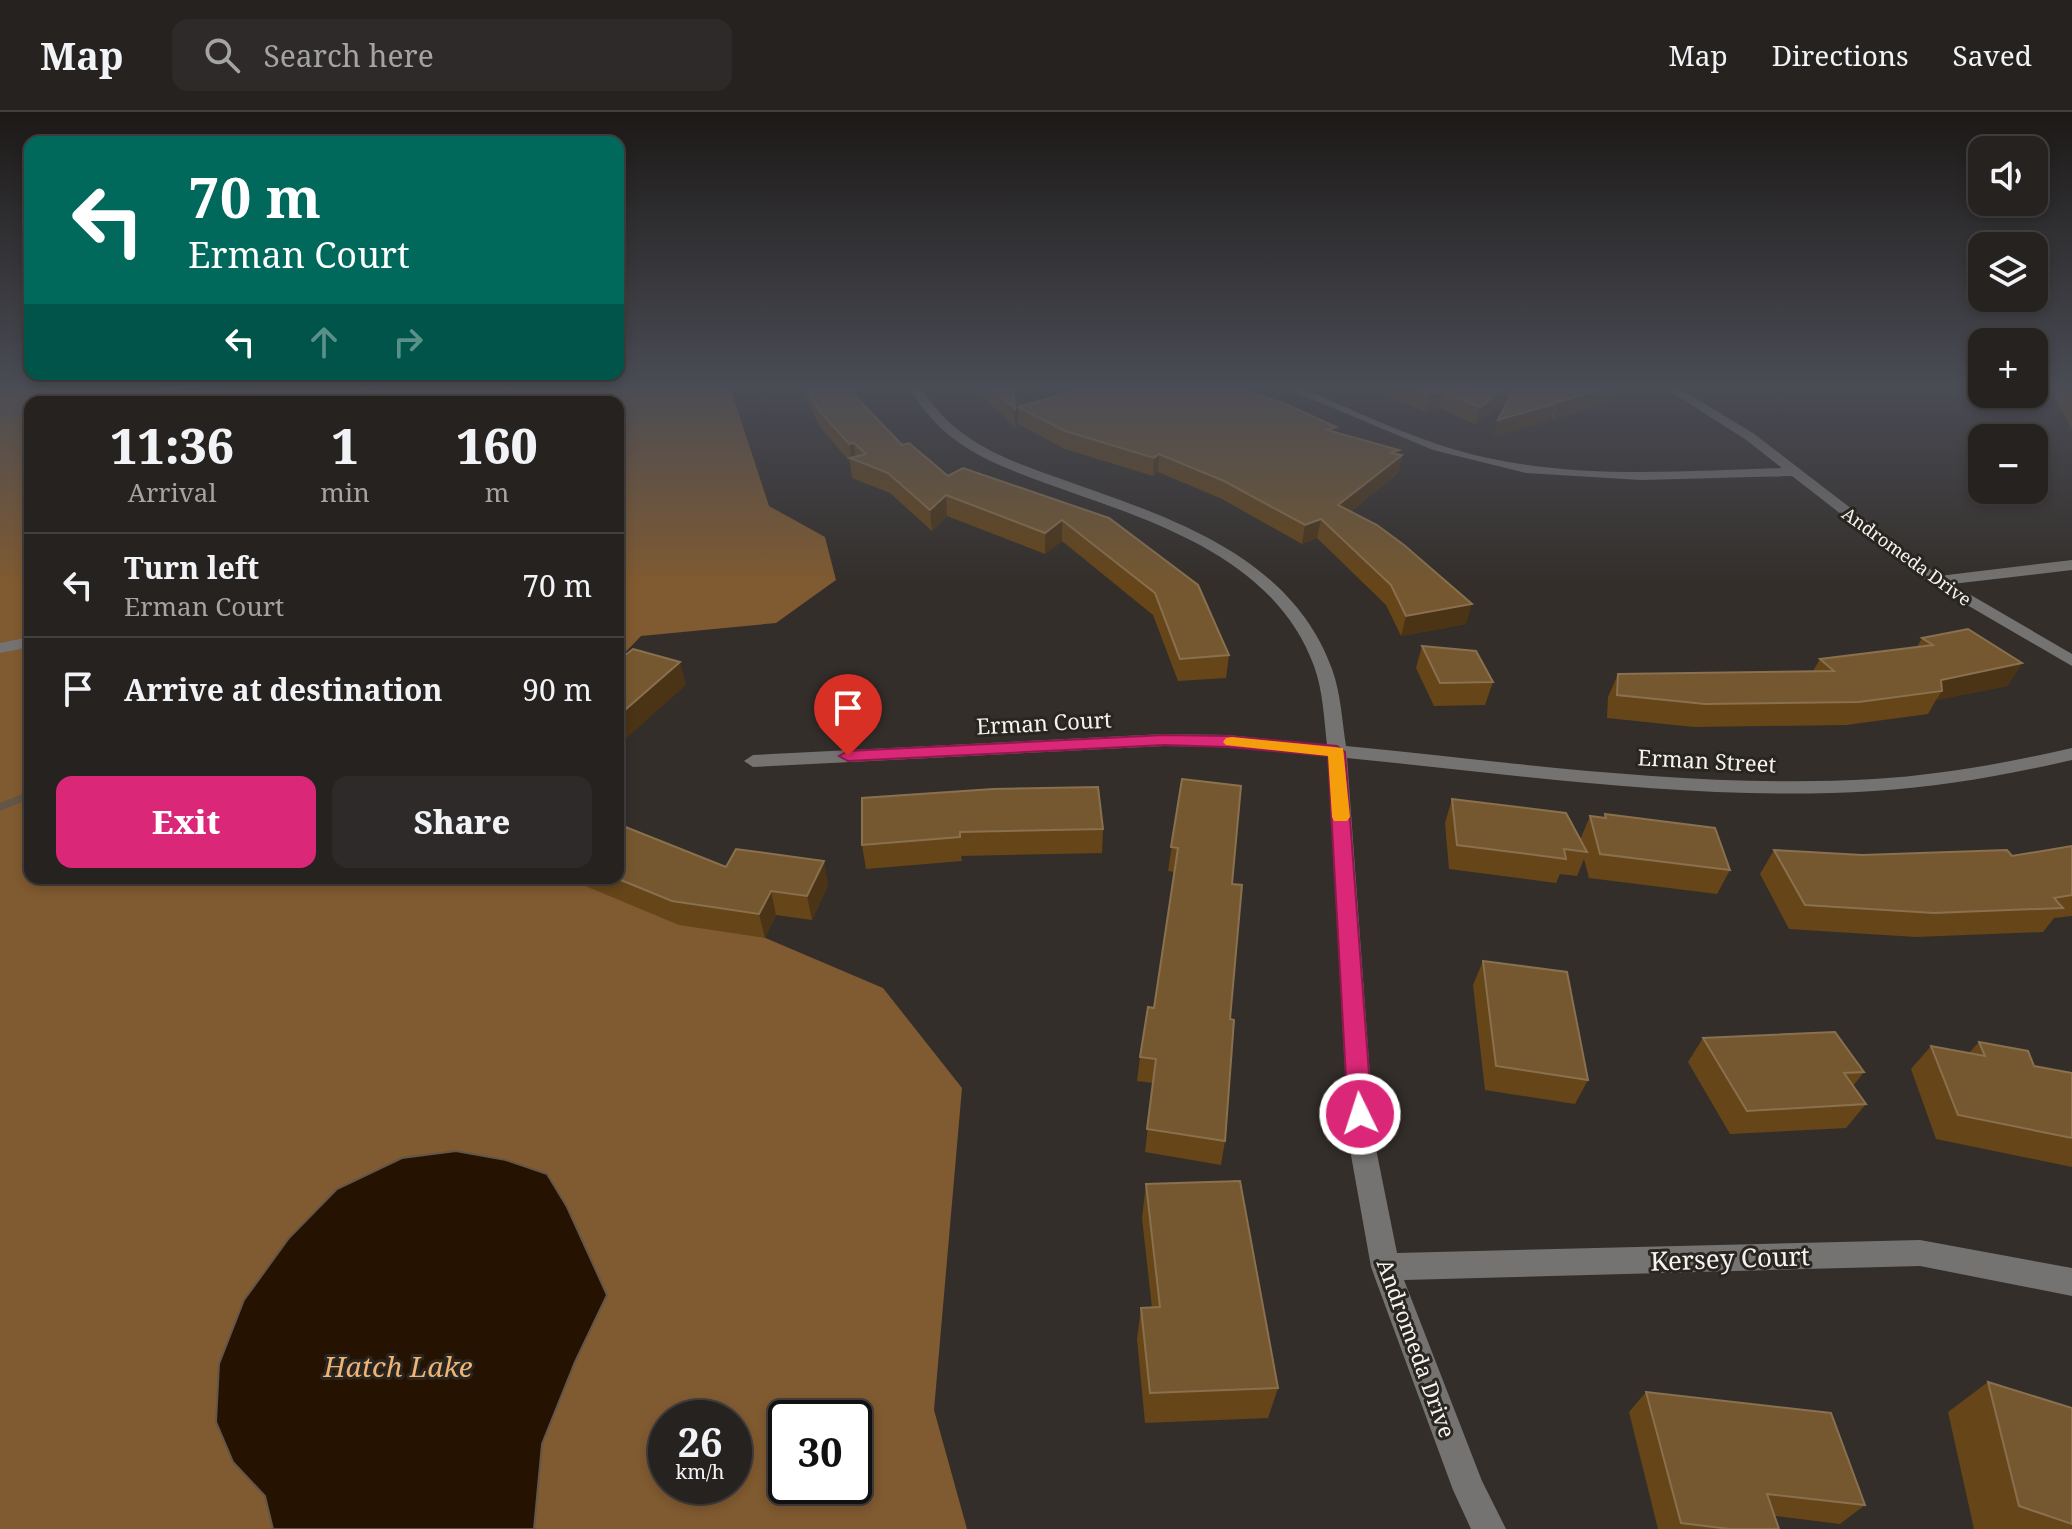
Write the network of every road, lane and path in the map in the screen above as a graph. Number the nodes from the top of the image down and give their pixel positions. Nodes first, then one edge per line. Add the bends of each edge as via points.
1 (986, 453) edge
2 (1460, 453) edge
3 (1770, 453) edge
4 (1794, 472) junction
5 (2072, 565) edge
6 (1936, 581) junction
7 (24, 643) edge
8 (0, 648) edge
9 (2072, 661) edge
10 (1337, 752) junction
11 (2072, 754) edge
12 (753, 761) dead end
13 (1385, 1267) junction
14 (2072, 1282) edge
15 (1489, 1529) edge

1 - 10 street, Andromeda Drive via 1168,521 1252,574 1290,612 1319,657
2 - 4 street via 1491,462 1605,475
3 - 4 street, Andromeda Drive
4 - 6 street, Andromeda Drive
5 - 6 street
6 - 9 street, Andromeda Drive
7 - 8 street
10 - 11 street, Erman Street via 1776,789 1948,780
10 - 12 street, Erman Court via 1164,740
10 - 13 street, Andromeda Drive via 1362,1144
13 - 14 street, Kersey Court via 1920,1253
13 - 15 street, Andromeda Drive via 1469,1490

